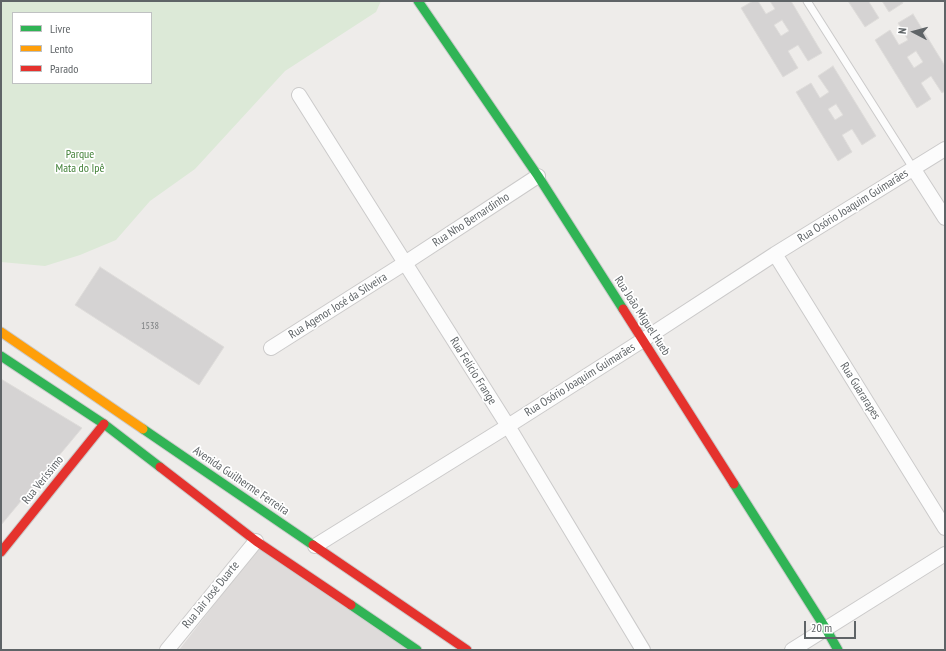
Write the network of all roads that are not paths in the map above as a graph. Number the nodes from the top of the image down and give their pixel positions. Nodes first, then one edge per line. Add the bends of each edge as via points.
1 (418, 1) edge
2 (807, 1) edge
3 (299, 95) dead end
4 (945, 149) edge
5 (913, 168) junction
6 (538, 176) junction
7 (945, 218) edge
8 (775, 254) junction
9 (405, 263) junction
10 (1, 332) edge
11 (643, 340) junction
12 (271, 348) dead end
13 (1, 356) edge
14 (104, 424) junction
15 (508, 426) junction
16 (945, 528) edge
17 (256, 541) junction
18 (316, 546) junction
19 (1, 552) edge
20 (945, 554) edge
21 (826, 629) junction
22 (166, 650) edge
23 (417, 650) edge
24 (467, 650) edge
25 (643, 650) edge
26 (792, 650) edge
27 (838, 650) edge

1 - 6 main road, Rua João Miguel Hueb
2 - 5 lane
3 - 9 street, Rua Felício Frange
4 - 5 street, Rua Osório Joaquim Guimarães
5 - 7 street
5 - 8 street, Rua Osório Joaquim Guimarães
6 - 9 street, Rua Nho Bernardinho
6 - 11 main road, Rua João Miguel Hueb
8 - 11 street, Rua Osório Joaquim Guimarães
8 - 16 street, Rua Guararapes
9 - 12 street, Rua Agenor José da Silveira
9 - 15 street, Rua Felício Frange
10 - 18 main road, Avenida Guilherme Ferreira
11 - 15 street, Rua Osório Joaquim Guimarães
11 - 21 main road, Rua João Miguel Hueb
13 - 14 main road
14 - 17 main road
14 - 19 main road, Rua Veríssimo
15 - 18 street, Rua Osório Joaquim Guimarães
15 - 25 street, Rua Felício Frange
17 - 22 street, Rua Jair José Duarte
17 - 23 main road
18 - 24 main road, Avenida Guilherme Ferreira
20 - 21 street
21 - 26 street
21 - 27 main road, Rua João Miguel Hueb

